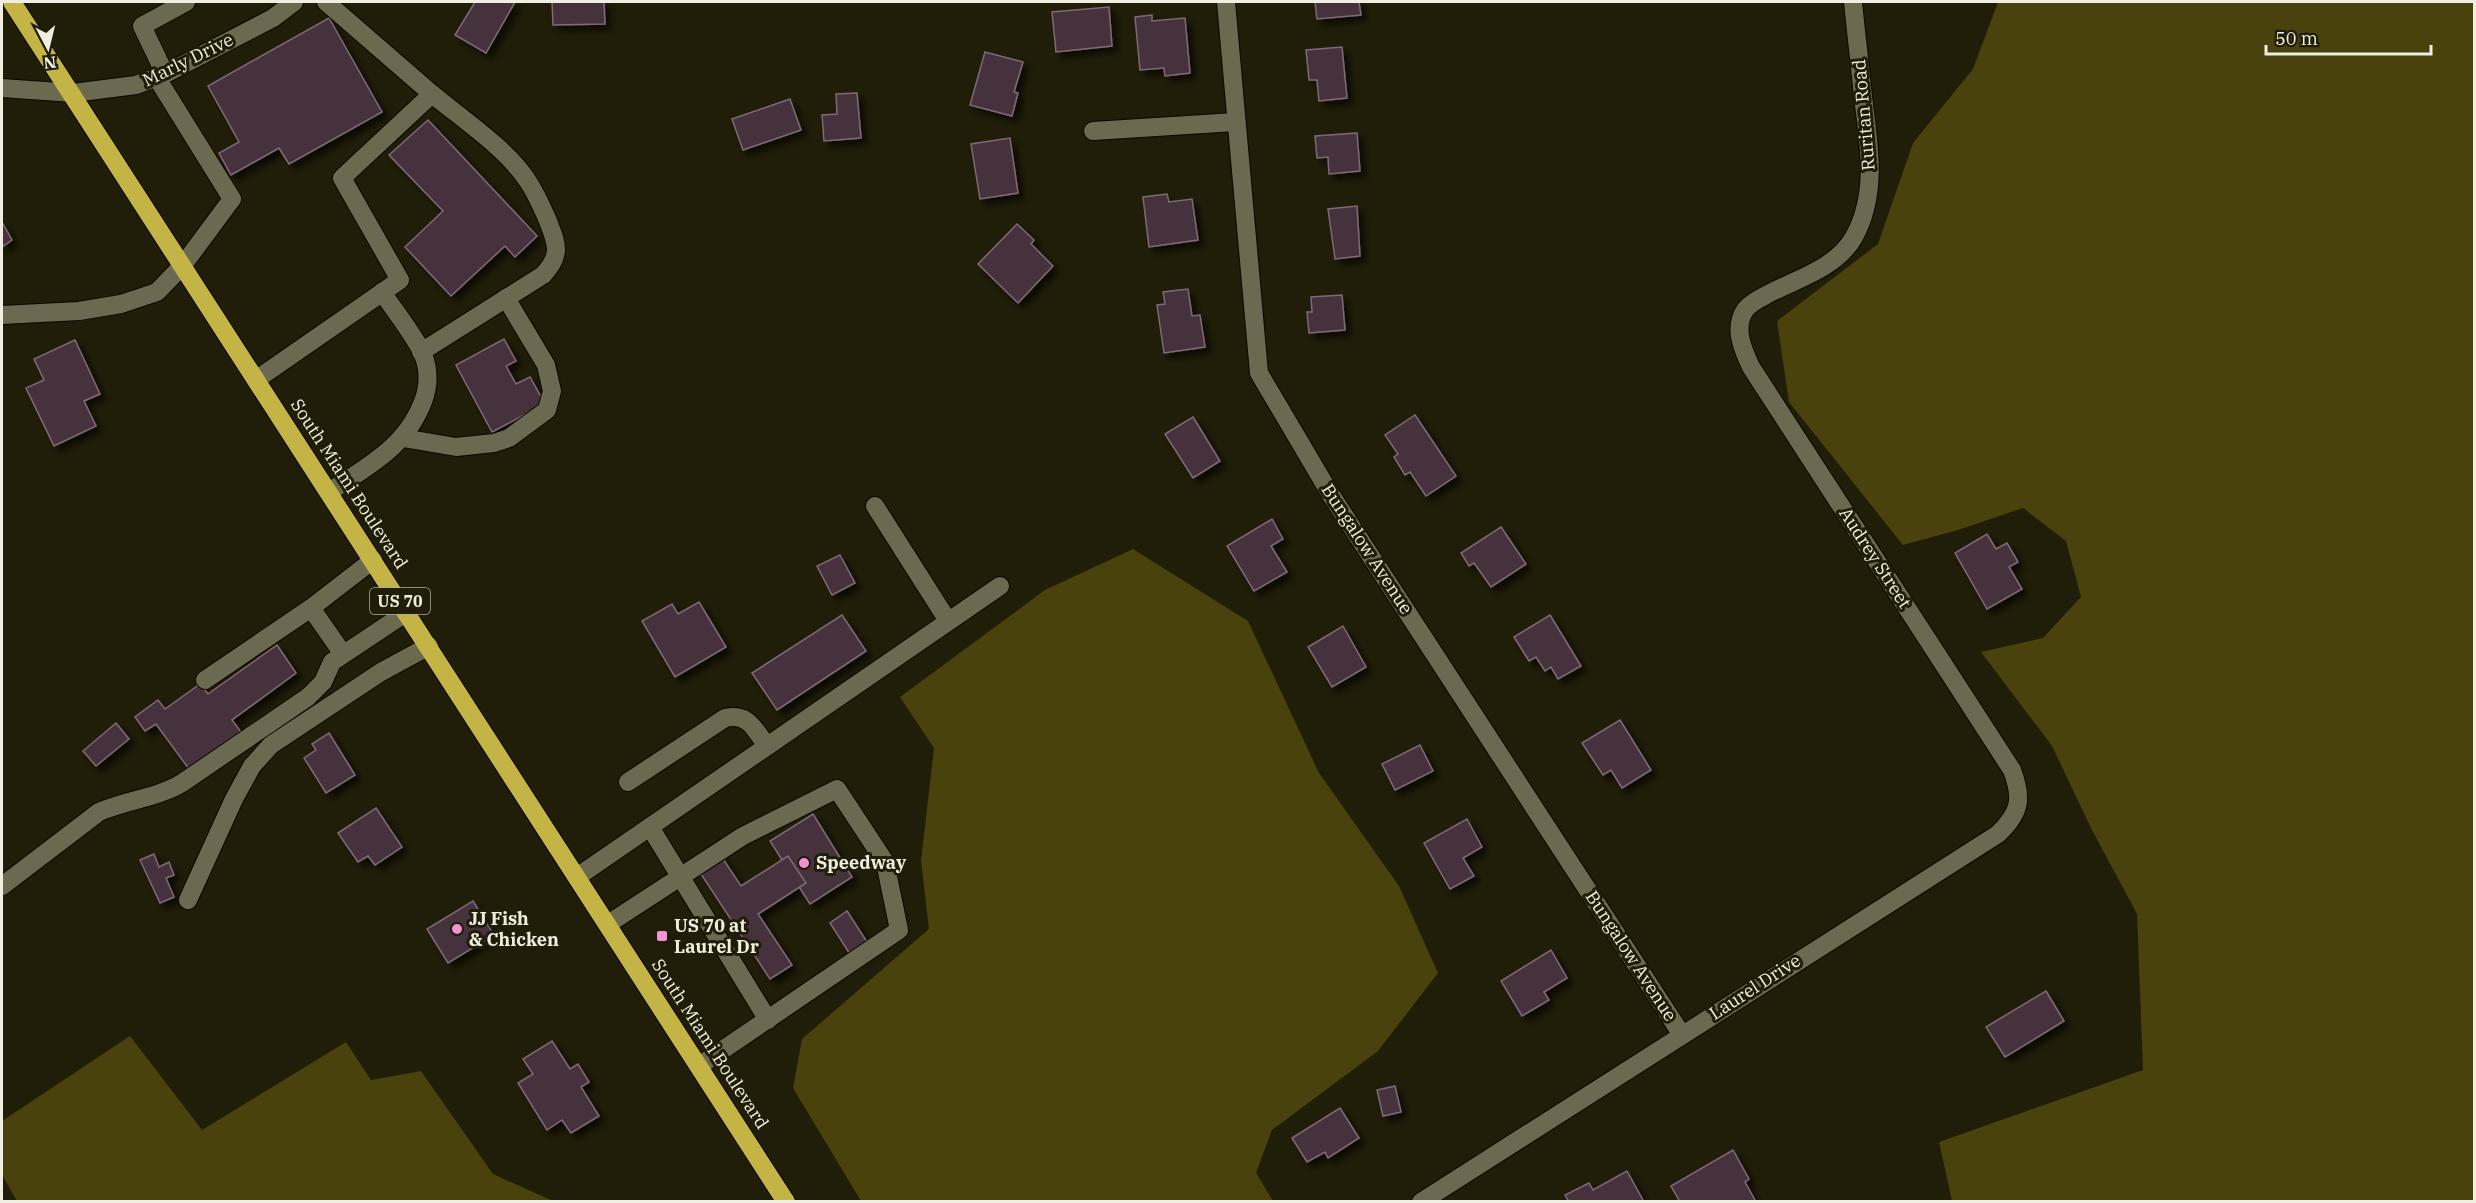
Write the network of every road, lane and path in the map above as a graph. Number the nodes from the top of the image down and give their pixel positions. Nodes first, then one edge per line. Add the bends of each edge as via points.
1 (12, 2) edge
2 (186, 2) edge
3 (294, 2) edge
4 (326, 2) edge
5 (1226, 2) edge
6 (1852, 2) edge
7 (161, 76) junction
8 (2, 88) edge
9 (73, 93) junction
10 (432, 94) junction
11 (1235, 122) junction
12 (1093, 131) dead end
13 (183, 265) junction
14 (382, 292) junction
15 (506, 298) junction
16 (1745, 309) joint
17 (2, 315) edge
18 (421, 351) junction
19 (257, 380) junction
20 (403, 438) junction
21 (329, 492) junction
22 (875, 506) dead end
23 (373, 560) junction
24 (1000, 586) dead end
25 (311, 608) junction
26 (407, 612) junction
27 (948, 621) junction
28 (429, 646) junction
29 (343, 654) junction
30 (205, 680) dead end
31 (767, 746) junction
32 (628, 782) dead end
33 (2019, 804) joint
34 (650, 827) junction
35 (681, 876) junction
36 (577, 877) junction
37 (2, 885) edge
38 (188, 900) dead end
39 (608, 924) junction
40 (768, 1020) junction
41 (1682, 1035) junction
42 (699, 1066) junction
43 (786, 1202) edge
44 (1421, 1202) edge

1 - 9 highway, South Miami Boulevard / US 70
2 - 7 street via 142,26
3 - 7 street, Marly Drive via 273,18
4 - 10 street
5 - 11 street, Bungalow Avenue
6 - 16 street, Ruritan Road via 1870,164 1864,211 1854,238 1835,259
7 - 9 street, Marly Drive via 136,85
7 - 13 street via 232,199
8 - 9 street, Marly Drive
9 - 13 highway, South Miami Boulevard / US 70
10 - 14 street via 342,178 400,280
10 - 15 street via 506,156 526,178 555,238 557,255 552,265
11 - 12 street
11 - 41 street, Bungalow Avenue via 1260,373 1331,495
13 - 17 street via 157,292 121,303 79,311
13 - 19 highway, South Miami Boulevard / US 70
14 - 18 street
14 - 19 street
15 - 18 street
15 - 20 street via 546,365 552,391 547,410 509,438 494,443 456,447
16 - 33 street, Audrey Street via 1740,337 1751,367 2012,770 2019,787
18 - 20 street via 428,385 419,414
19 - 21 highway, South Miami Boulevard / US 70
20 - 21 street
21 - 23 highway, South Miami Boulevard / US 70
22 - 27 street
23 - 25 street
23 - 26 highway, South Miami Boulevard / US 70
24 - 27 street
25 - 29 street
25 - 30 street
26 - 28 highway, South Miami Boulevard / US 70
26 - 29 street
27 - 31 street
28 - 36 highway, South Miami Boulevard / US 70
28 - 38 street via 381,672 271,745 252,766 234,799
29 - 37 street via 332,662 323,682 308,697 192,776 168,791 99,812
31 - 32 street via 745,718 725,718
31 - 34 street
33 - 41 street, Laurel Drive via 2012,820 1998,834
34 - 35 street
34 - 36 street
35 - 39 street
35 - 40 street
35 - 40 street via 743,836 837,789 885,862 899,930
36 - 39 highway, South Miami Boulevard / US 70
39 - 42 highway, South Miami Boulevard / US 70
40 - 42 street
41 - 44 street, Laurel Drive
42 - 43 highway, South Miami Boulevard / US 70

